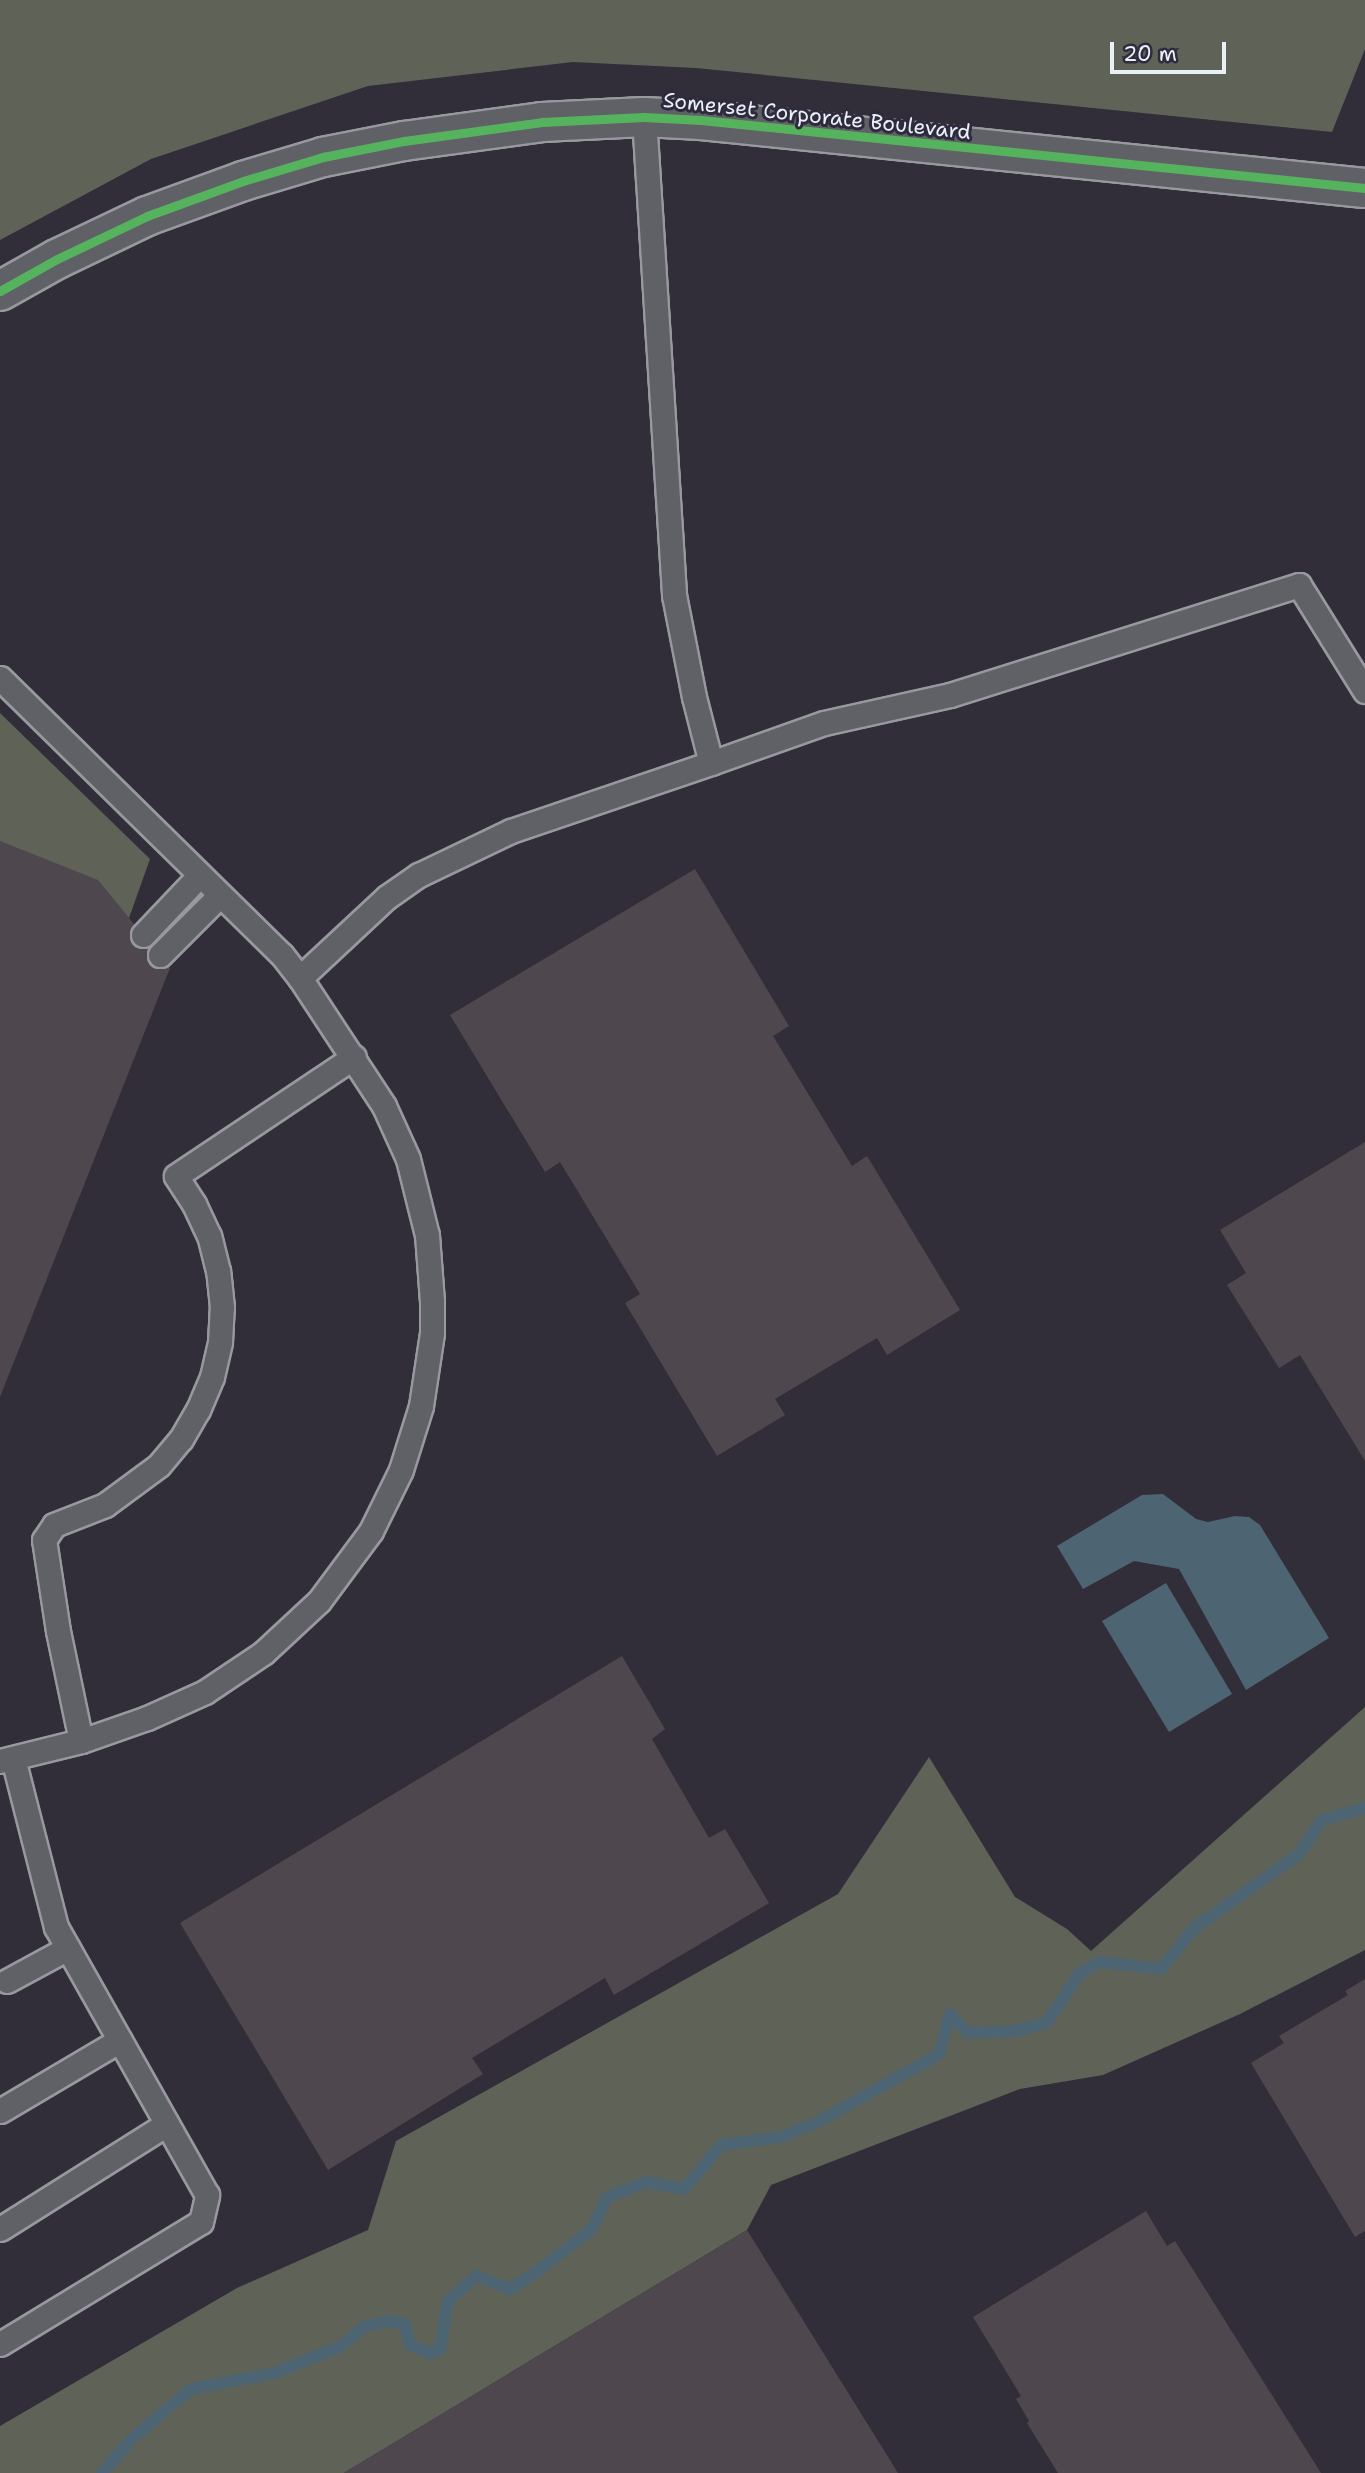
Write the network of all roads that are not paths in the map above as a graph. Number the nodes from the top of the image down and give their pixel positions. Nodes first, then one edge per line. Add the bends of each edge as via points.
1 (644, 117) junction
2 (1365, 188) edge
3 (0, 291) edge
4 (0, 678) edge
5 (1365, 691) edge
6 (711, 763) junction
7 (199, 876) junction
8 (219, 896) junction
9 (143, 934) dead end
10 (160, 955) dead end
11 (300, 978) junction
12 (354, 1057) junction
13 (81, 1741) junction
14 (7, 1759) edge
15 (68, 1948) junction
16 (2, 1979) edge
17 (120, 2040) junction
18 (0, 2110) edge
19 (167, 2124) junction
20 (0, 2229) edge
21 (0, 2344) edge

1 - 2 street, Somerset Corporate Boulevard
1 - 3 street, Somerset Corporate Boulevard via 473,130 323,157 147,216
1 - 6 lane via 674,595
4 - 7 lane
5 - 6 lane via 1299,585 950,695 824,723
6 - 11 lane via 511,831 419,875 387,897
7 - 8 lane
7 - 9 lane
8 - 10 lane
8 - 11 lane
11 - 12 lane
12 - 13 lane via 384,1105 408,1159 422,1204 432,1273 428,1371 401,1470 371,1531 340,1575 320,1601 262,1653 205,1692
12 - 13 lane via 176,1176 209,1236 222,1307 220,1342 198,1410 159,1465 105,1505 54,1525 44,1540
13 - 14 lane
14 - 15 lane via 56,1927
15 - 16 lane
15 - 17 lane
17 - 18 lane
17 - 19 lane
19 - 20 lane
19 - 21 lane via 207,2195 201,2221

